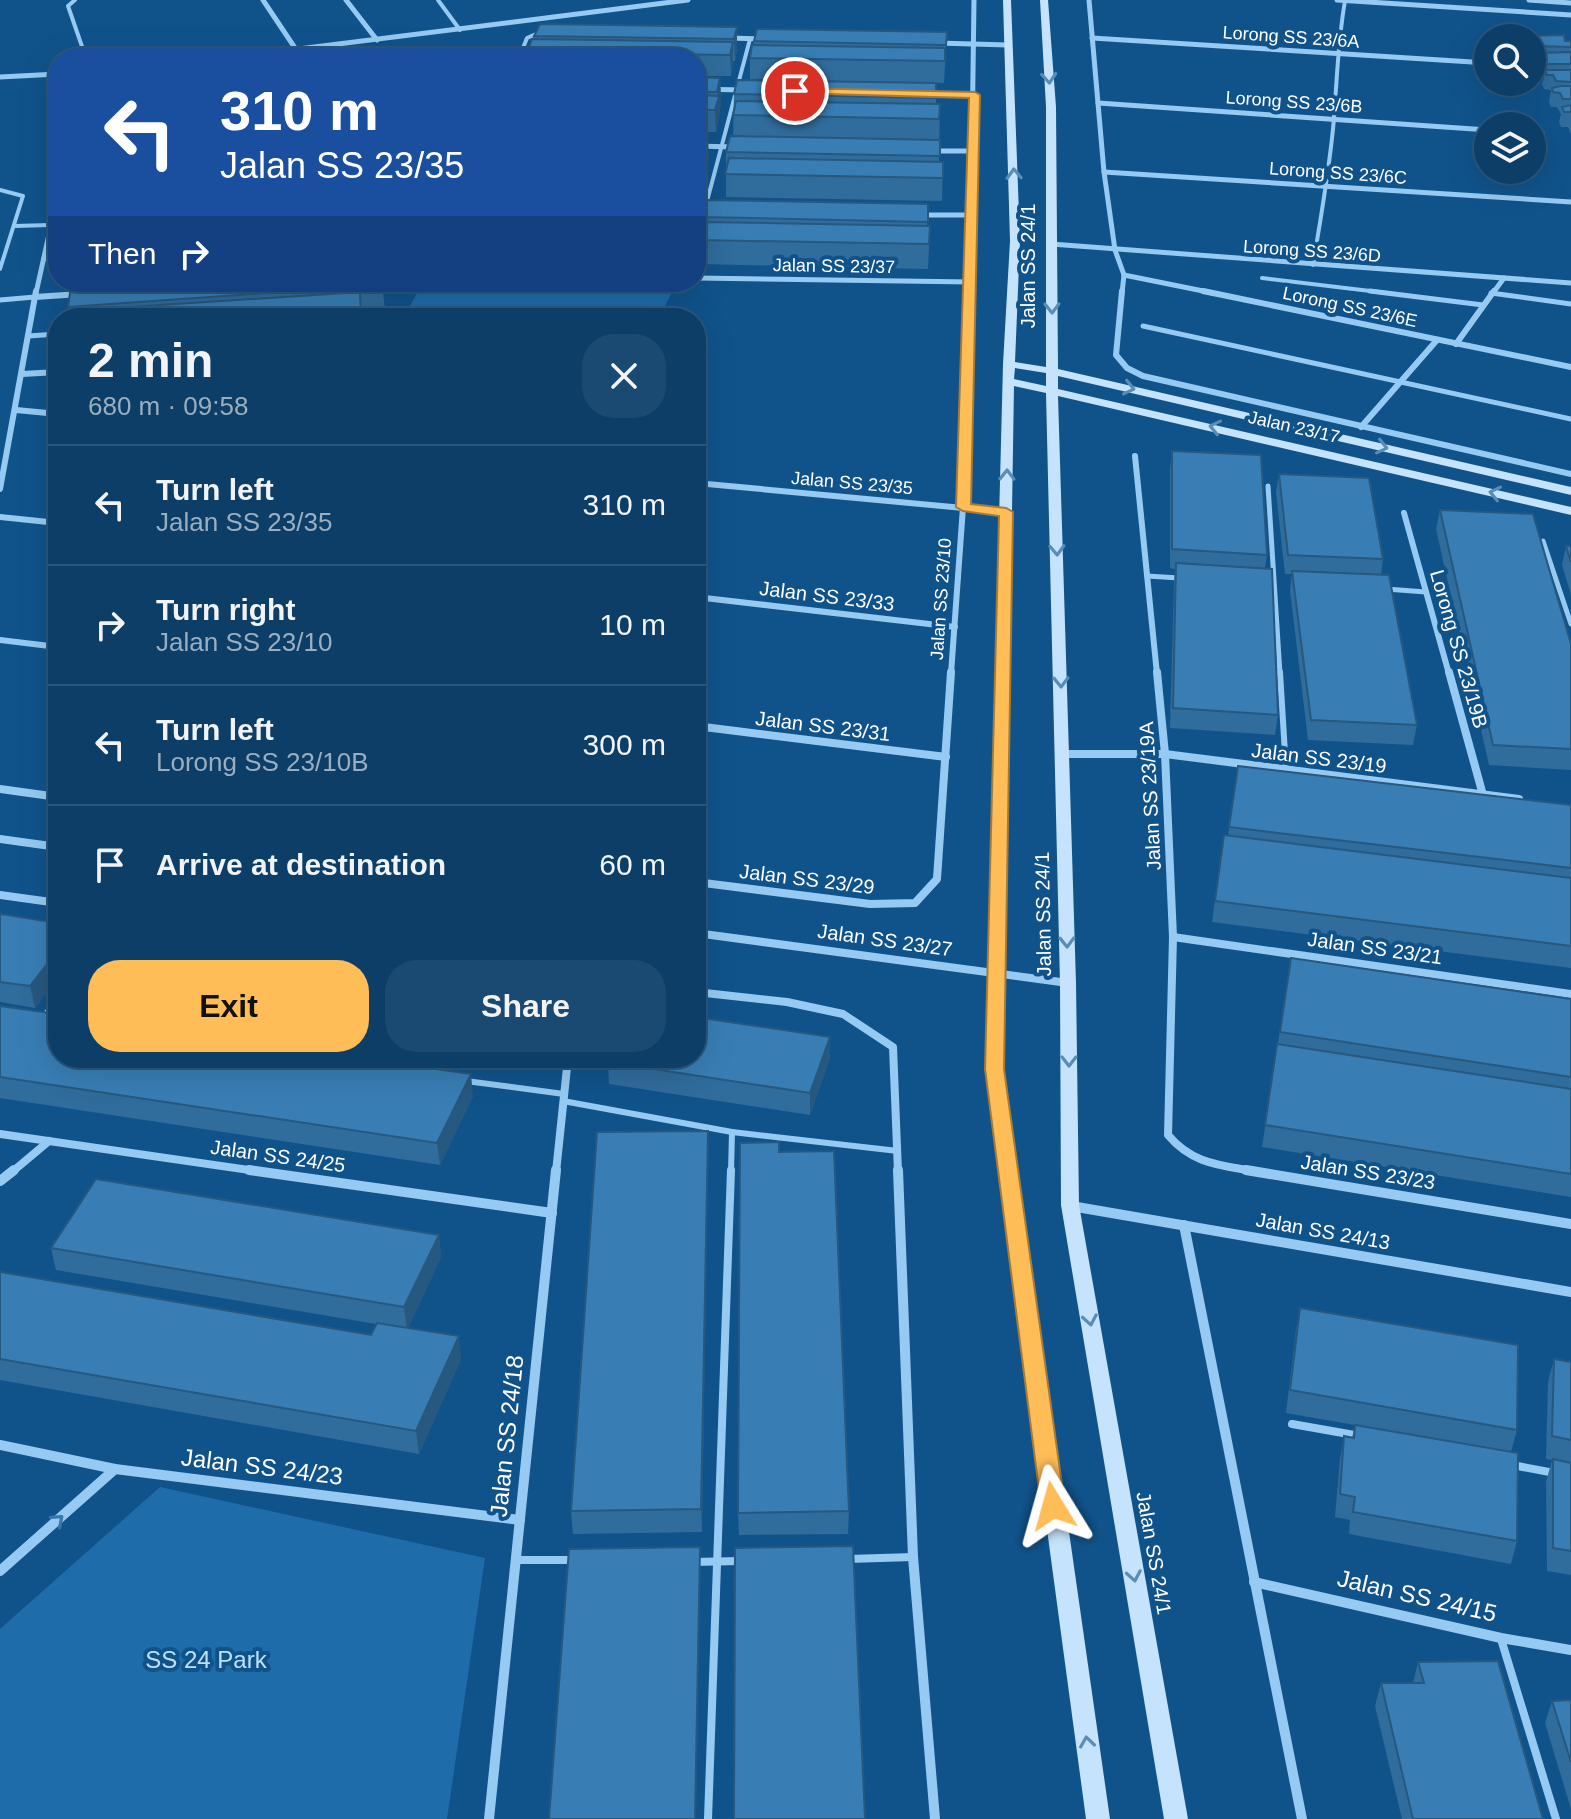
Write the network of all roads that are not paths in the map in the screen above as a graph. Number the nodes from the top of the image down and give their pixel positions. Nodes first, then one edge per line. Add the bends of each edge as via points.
1 (75, 0) edge
2 (263, 0) edge
3 (346, 0) edge
4 (438, 0) edge
5 (688, 0) edge
6 (974, 0) edge
7 (1007, 0) edge
8 (1044, 0) edge
9 (1089, 0) edge
10 (1337, 0) edge
11 (1529, 0) edge
12 (1345, 1) edge
13 (1571, 3) edge
14 (1571, 15) edge
15 (460, 30) junction
16 (536, 34) joint
17 (551, 35) edge
18 (720, 38) edge
19 (1092, 38) junction
20 (750, 39) junction
21 (766, 39) edge
22 (377, 40) junction
23 (924, 43) edge
24 (976, 44) junction
25 (1008, 45) junction
26 (83, 48) edge
27 (295, 48) edge
28 (319, 48) edge
29 (523, 48) edge
30 (1336, 53) junction
31 (1474, 62) edge
32 (48, 75) edge
33 (1, 77) edge
34 (706, 89) edge
35 (735, 90) junction
36 (751, 90) edge
37 (927, 94) edge
38 (975, 95) junction
39 (1098, 103) junction
40 (1334, 118) junction
41 (1474, 129) edge
42 (706, 146) edge
43 (721, 146) junction
44 (737, 147) edge
45 (926, 151) edge
46 (974, 151) junction
47 (1104, 172) junction
48 (1326, 186) junction
49 (0, 190) edge
50 (1571, 202) edge
51 (706, 206) edge
52 (706, 210) edge
53 (721, 210) edge
54 (910, 214) edge
55 (973, 215) junction
56 (48, 225) edge
57 (14, 226) junction
58 (48, 235) edge
59 (1051, 244) junction
60 (1115, 250) junction
61 (43, 259) junction
62 (48, 259) edge
63 (1313, 265) junction
64 (0, 269) edge
65 (1124, 275) junction
66 (706, 278) edge
67 (1262, 278) dead end
68 (1504, 278) junction
69 (971, 282) junction
70 (1571, 283) edge
71 (1491, 293) junction
72 (89, 294) edge
73 (35, 297) junction
74 (0, 300) edge
75 (1571, 304) edge
76 (1483, 305) junction
77 (1143, 326) dead end
78 (48, 335) edge
79 (28, 336) junction
80 (1437, 340) junction
81 (1456, 344) junction
82 (1009, 364) junction
83 (1571, 367) edge
84 (1053, 371) junction
85 (48, 373) edge
86 (22, 374) junction
87 (1009, 381) junction
88 (1401, 381) junction
89 (1052, 388) junction
90 (16, 410) junction
91 (48, 413) edge
92 (1571, 419) edge
93 (1361, 427) junction
94 (4, 452) edge
95 (1135, 456) dead end
96 (2, 471) edge
97 (1571, 474) edge
98 (706, 484) edge
99 (1268, 486) dead end
100 (0, 489) edge
101 (1571, 491) edge
102 (963, 507) junction
103 (1571, 511) edge
104 (1006, 512) junction
105 (1404, 513) dead end
106 (0, 517) edge
107 (48, 522) edge
108 (1543, 541) edge
109 (1147, 576) junction
110 (1190, 578) edge
111 (1262, 582) edge
112 (1276, 583) junction
113 (1381, 589) edge
114 (1426, 592) junction
115 (706, 598) edge
116 (1571, 624) edge
117 (955, 627) junction
118 (0, 640) edge
119 (48, 646) edge
120 (706, 727) edge
121 (1063, 754) junction
122 (1165, 754) junction
123 (946, 757) junction
124 (1286, 770) junction
125 (0, 789) edge
126 (1483, 795) junction
127 (48, 796) edge
128 (1527, 801) edge
129 (0, 839) edge
130 (48, 846) edge
131 (706, 883) edge
132 (0, 895) edge
133 (48, 902) edge
134 (915, 903) joint
135 (706, 934) edge
136 (1173, 937) junction
137 (995, 973) junction
138 (1068, 983) junction
139 (706, 993) edge
140 (1571, 994) edge
141 (48, 1011) edge
142 (29, 1016) edge
143 (43, 1018) junction
144 (48, 1019) edge
145 (567, 1068) edge
146 (451, 1079) edge
147 (564, 1098) junction
148 (732, 1132) junction
149 (0, 1134) edge
150 (1168, 1135) joint
151 (49, 1141) junction
152 (898, 1151) junction
153 (0, 1181) edge
154 (1070, 1205) junction
155 (552, 1213) junction
156 (1571, 1224) edge
157 (1184, 1225) junction
158 (1571, 1292) edge
159 (1292, 1424) dead end
160 (1370, 1438) edge
161 (0, 1445) edge
162 (1509, 1464) edge
163 (115, 1469) junction
164 (1571, 1476) edge
165 (520, 1520) junction
166 (913, 1557) junction
167 (837, 1559) edge
168 (516, 1560) junction
169 (578, 1560) edge
170 (685, 1561) edge
171 (746, 1561) edge
172 (716, 1562) junction
173 (0, 1571) edge
174 (1254, 1582) junction
175 (1501, 1638) junction
176 (1571, 1650) edge
177 (489, 1819) edge
178 (708, 1819) edge
179 (935, 1819) edge
180 (1098, 1819) edge
181 (1176, 1819) edge
182 (1302, 1819) edge
183 (1556, 1819) edge

1 - 26 lane via 68,6
2 - 27 street
3 - 22 street
4 - 15 lane
5 - 15 street
6 - 24 street, Jalan SS 23/10
7 - 25 main road, Jalan SS 24/1
8 -> 59 main road, Jalan SS 24/1
9 - 19 street
10 - 12 street
11 - 13 street
12 - 14 street
12 - 30 lane
15 - 22 street
16 - 17 street
16 - 29 lane
18 - 20 street
19 - 30 street, Lorong SS 23/6A
19 - 39 street
20 - 21 street
20 - 35 lane
22 - 28 street
23 - 24 street
24 - 25 street
24 - 38 street, Jalan SS 23/10
82 -> 25 main road, Jalan SS 24/1 via 1015,241
30 - 31 street, Lorong SS 23/6A
30 - 40 lane
32 - 33 street
34 - 35 street
35 - 36 street
35 - 43 lane
37 - 38 street
38 - 46 street, Jalan SS 23/10
39 - 40 street, Lorong SS 23/6B
39 - 47 street
40 - 41 street, Lorong SS 23/6B
40 - 48 lane
42 - 43 street
43 - 44 street
43 - 51 lane
45 - 46 street
46 - 55 street, Jalan SS 23/10
47 - 48 street, Lorong SS 23/6C
47 - 60 street
48 - 50 street, Lorong SS 23/6C
48 - 63 lane
49 - 57 lane via 23,196
52 - 53 street
54 - 55 street
55 - 69 street, Jalan SS 23/10
56 - 57 lane
57 - 64 lane
58 - 61 street
59 - 60 street, Lorong SS 23/6D
59 -> 84 main road, Jalan SS 24/1
60 - 63 street, Lorong SS 23/6D
60 - 65 street
61 - 62 lane
61 - 73 street
63 - 68 street, Lorong SS 23/6D
65 - 80 street, Lorong SS 23/6E
65 - 93 street via 1116,355 1131,372
66 - 69 street, Jalan SS 23/37
67 - 76 lane
68 - 70 street, Lorong SS 23/6D
68 - 71 street
69 - 102 street, Jalan SS 23/10
71 - 75 lane
71 - 76 street
72 - 73 street
73 - 74 lane
73 - 79 street
76 - 81 street
77 - 88 lane
78 - 79 lane
79 - 86 street
80 - 81 street, Lorong SS 23/6E
80 - 88 street
81 - 83 street, Lorong SS 23/6E
82 - 84 main road, Jalan 23/17
82 - 87 main road, Jalan SS 24/1
84 - 89 main road, Jalan SS 24/1
84 -> 101 main road, Jalan 23/17
85 - 86 street
86 - 90 street
87 - 89 main road, Jalan 23/17
104 -> 87 main road, Jalan SS 24/1
88 - 92 lane
88 - 93 street
103 -> 89 main road, Jalan 23/17
89 -> 121 main road, Jalan SS 24/1
90 - 91 street
90 - 94 street
93 - 97 street
94 - 96 street
95 - 109 street, Jalan SS 23/19A
96 - 100 street
98 - 102 street, Jalan SS 23/35
99 - 112 lane
102 - 104 street, Jalan SS 23/35
102 - 117 street, Jalan SS 23/10
104 - 137 main road, Jalan SS 24/1
105 - 114 street, Lorong SS 23/19B
106 - 107 street
108 - 116 lane
109 - 110 lane
109 - 122 street, Jalan SS 23/19A
111 - 112 lane
112 - 124 lane
113 - 114 lane
114 - 126 street, Lorong SS 23/19B
115 - 117 street, Jalan SS 23/33
117 - 123 street, Jalan SS 23/10
118 - 119 street
120 - 123 street, Jalan SS 23/31
121 - 122 street, Jalan SS 23/19
121 -> 138 main road, Jalan SS 24/1
122 - 124 street, Jalan SS 23/19
122 - 136 street, Jalan SS 23/19A
123 - 134 street, Jalan SS 23/10 via 937,879
124 - 126 street, Jalan SS 23/19
125 - 127 street
126 - 128 street, Jalan SS 23/19
129 - 130 street
131 - 134 street, Jalan SS 23/29 via 870,904
132 - 133 street
135 - 137 street, Jalan SS 23/27
136 - 140 street, Jalan SS 23/21
136 - 150 street, Jalan SS 23/19A
137 - 138 street, Jalan SS 23/27
180 -> 137 main road, Jalan SS 24/1 via 1009,1194 994,1069
138 -> 154 main road, Jalan SS 24/1
139 - 152 street via 843,1014 893,1047
141 - 143 lane
142 - 143 lane
143 - 144 lane
145 - 147 street, Jalan SS 24/18
146 - 147 lane
147 - 148 lane
147 - 155 street, Jalan SS 24/18
148 - 152 lane
148 - 172 lane
149 - 151 street, Jalan SS 24/25
150 - 156 street, Jalan SS 23/23 via 1183,1153 1213,1164
151 - 153 street
151 - 155 street, Jalan SS 24/25
152 - 166 street
154 - 157 street, Jalan SS 24/13
154 -> 181 main road, Jalan SS 24/1
155 - 165 street, Jalan SS 24/18
157 - 158 street, Jalan SS 24/13
157 - 174 street
159 - 160 lane
161 - 163 street, Jalan SS 24/23
162 - 164 lane
163 - 165 street, Jalan SS 24/23
173 -> 163 street
165 - 168 street, Jalan SS 24/18
166 - 167 lane
166 - 179 street
168 - 169 lane
168 - 177 street, Jalan SS 24/18
170 - 172 lane
171 - 172 lane
172 - 178 lane
174 - 175 street, Jalan SS 24/15
174 - 182 street
175 - 176 street, Jalan SS 24/15
175 - 183 lane

